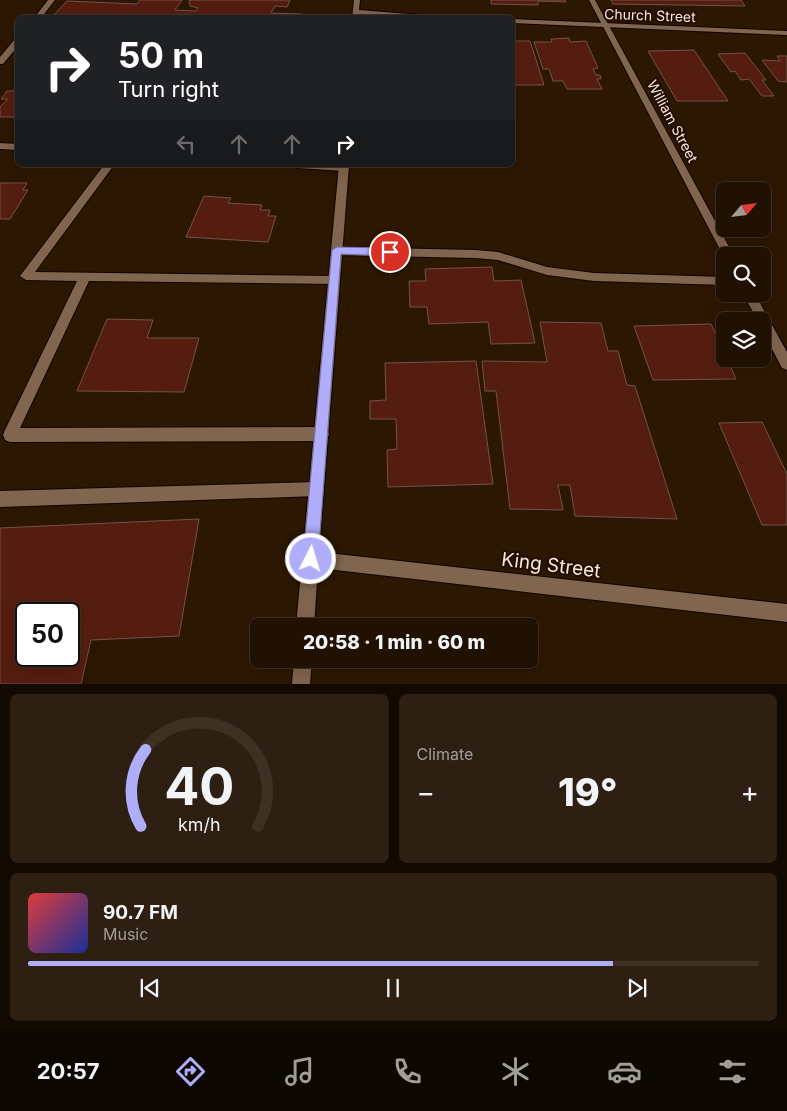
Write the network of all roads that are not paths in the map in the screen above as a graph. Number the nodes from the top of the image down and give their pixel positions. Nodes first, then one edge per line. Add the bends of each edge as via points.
1 (52, 0) edge
2 (357, 0) edge
3 (592, 0) edge
4 (40, 15) edge
5 (355, 15) edge
6 (515, 21) edge
7 (605, 26) junction
8 (787, 33) edge
9 (15, 44) edge
10 (0, 62) edge
11 (0, 146) edge
12 (15, 147) edge
13 (108, 167) edge
14 (344, 167) edge
15 (724, 247) edge
16 (337, 250) junction
17 (85, 277) junction
18 (334, 280) junction
19 (716, 281) edge
20 (753, 302) edge
21 (787, 364) edge
22 (322, 434) junction
23 (317, 489) junction
24 (0, 499) edge
25 (311, 559) junction
26 (787, 613) edge
27 (307, 618) edge
28 (302, 668) edge
29 (301, 684) edge

1 - 4 street
2 - 5 street
3 - 7 street, William Street
6 - 7 street, Church Street
7 - 8 street, Church Street
7 - 15 street, William Street
9 - 10 street
11 - 12 street
13 - 17 street via 26,276
14 - 16 street
16 - 18 street
16 - 19 street via 482,254 547,271 594,277
17 - 18 street
17 - 22 street via 10,435
18 - 22 street
20 - 21 street
22 - 23 street
23 - 24 street
23 - 25 street
25 - 26 street, King Street
25 - 27 street
28 - 29 street

